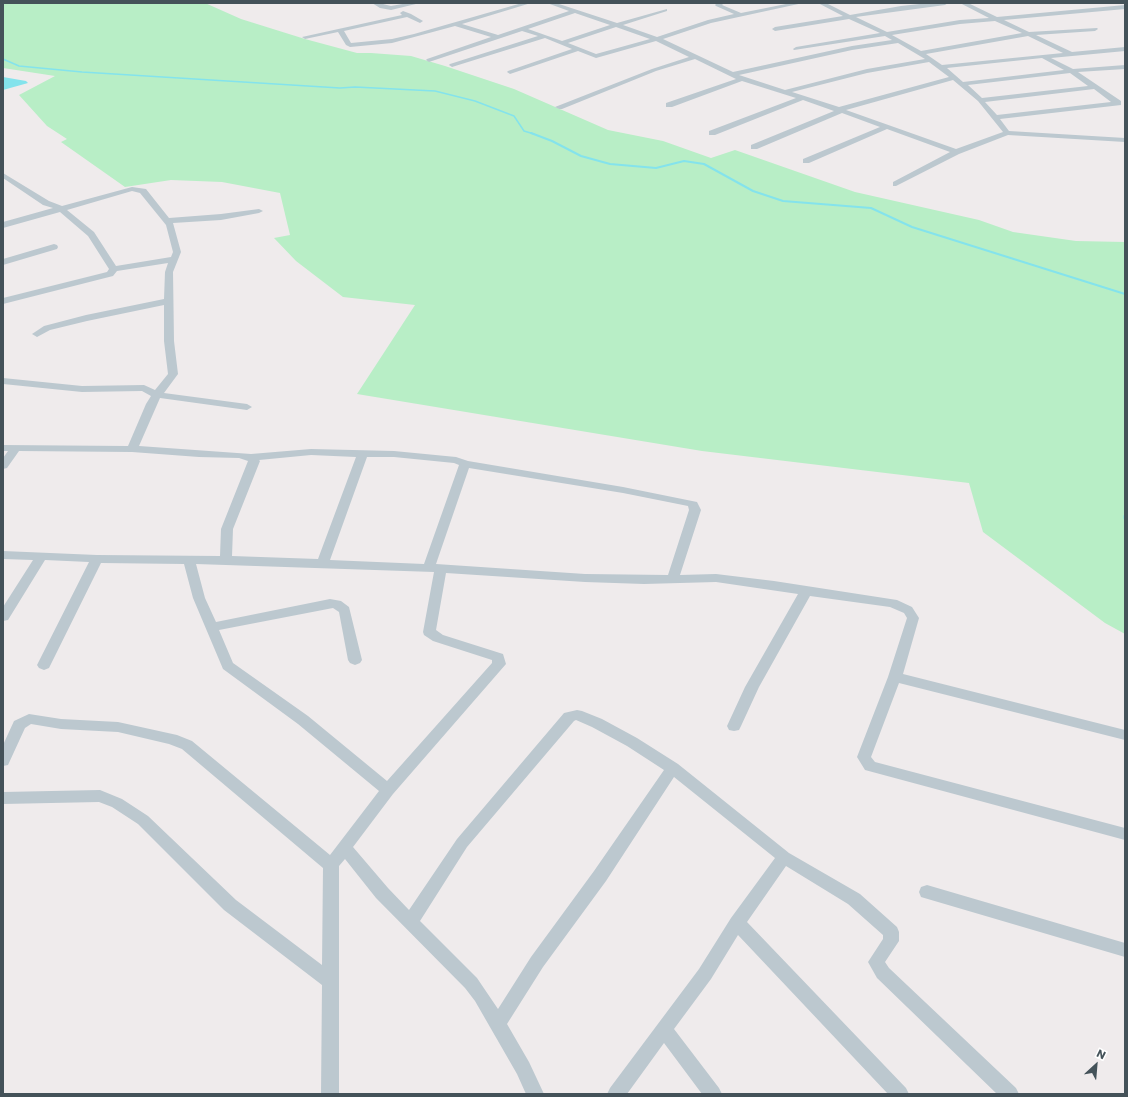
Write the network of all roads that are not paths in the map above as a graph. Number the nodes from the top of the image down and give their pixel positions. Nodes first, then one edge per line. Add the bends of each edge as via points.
1 (375, 3) edge
2 (417, 3) edge
3 (528, 3) edge
4 (550, 3) edge
5 (721, 3) edge
6 (800, 3) edge
7 (821, 3) edge
8 (945, 3) edge
9 (964, 3) edge
10 (1107, 3) edge
11 (1116, 7) junction
12 (1125, 7) edge
13 (391, 8) junction
14 (665, 10) dead end
15 (576, 11) junction
16 (1125, 11) edge
17 (739, 14) junction
18 (409, 16) junction
19 (852, 16) junction
20 (996, 18) junction
21 (420, 21) dead end
22 (454, 24) junction
23 (616, 25) junction
24 (521, 29) junction
25 (775, 29) dead end
26 (1095, 29) dead end
27 (340, 30) junction
28 (886, 34) junction
29 (1028, 34) junction
30 (546, 36) junction
31 (305, 37) dead end
32 (498, 37) junction
33 (657, 38) junction
34 (900, 42) junction
35 (562, 43) junction
36 (578, 49) junction
37 (796, 49) dead end
38 (1125, 49) edge
39 (920, 53) junction
40 (1071, 54) junction
41 (695, 56) junction
42 (1043, 56) junction
43 (429, 60) dead end
44 (930, 60) junction
45 (452, 65) dead end
46 (941, 67) junction
47 (1124, 67) edge
48 (1072, 71) junction
49 (510, 72) dead end
50 (734, 74) junction
51 (954, 78) junction
52 (742, 79) junction
53 (962, 84) junction
54 (1094, 87) junction
55 (786, 92) junction
56 (802, 98) junction
57 (980, 100) junction
58 (669, 105) dead end
59 (559, 107) dead end
60 (839, 110) junction
61 (995, 117) junction
62 (886, 127) junction
63 (1007, 133) junction
64 (712, 134) dead end
65 (1125, 140) edge
66 (754, 148) dead end
67 (956, 152) junction
68 (806, 161) dead end
69 (3, 175) edge
70 (896, 184) dead end
71 (60, 208) junction
72 (259, 211) dead end
73 (167, 221) junction
74 (3, 225) edge
75 (54, 247) dead end
76 (174, 259) junction
77 (3, 262) edge
78 (114, 268) junction
79 (170, 300) junction
80 (3, 302) edge
81 (37, 334) dead end
82 (3, 381) edge
83 (157, 395) junction
84 (247, 407) dead end
85 (3, 448) edge
86 (15, 449) junction
87 (132, 449) junction
88 (363, 454) junction
89 (251, 457) junction
90 (465, 464) junction
91 (3, 466) edge
92 (3, 555) edge
93 (41, 556) junction
94 (97, 559) junction
95 (226, 560) junction
96 (189, 561) junction
97 (322, 564) junction
98 (435, 569) junction
99 (673, 579) junction
100 (806, 591) junction
101 (3, 618) edge
102 (212, 627) junction
103 (355, 660) dead end
104 (44, 665) dead end
105 (895, 677) junction
106 (734, 726) dead end
107 (1125, 735) edge
108 (3, 761) edge
109 (673, 768) junction
110 (388, 790) junction
111 (3, 798) edge
112 (1125, 834) edge
113 (345, 848) junction
114 (784, 856) junction
115 (331, 865) junction
116 (927, 892) dead end
117 (411, 921) junction
118 (737, 923) junction
119 (1125, 950) edge
120 (330, 981) junction
121 (497, 1025) junction
122 (664, 1030) junction
123 (330, 1094) edge
124 (535, 1094) edge
125 (616, 1094) edge
126 (713, 1094) edge
127 (900, 1094) edge
128 (1010, 1094) edge

1 - 13 street
2 - 13 street
3 - 22 street
4 - 15 street
5 - 17 street via 718,5
6 - 17 street
7 - 19 street
8 - 19 street
9 - 20 street
10 - 11 street
11 - 12 street
11 - 16 street
11 - 20 street
13 - 18 street
14 - 23 street
15 - 23 street
15 - 24 street
17 - 33 street
18 - 21 street
18 - 27 street
19 - 25 street
19 - 28 street
20 - 28 street
20 - 29 street
22 - 27 street via 401,40 357,46 348,44
22 - 32 street
23 - 33 street
23 - 35 street
24 - 30 street
24 - 32 street
26 - 29 street
27 - 31 street
28 - 34 street
28 - 37 street
29 - 39 street
29 - 40 street
30 - 35 street
30 - 45 street
32 - 43 street
33 - 36 street via 596,56
33 - 41 street
34 - 39 street
34 - 50 street via 852,48
35 - 36 street
36 - 49 street
38 - 40 street
39 - 44 street
40 - 42 street
41 - 50 street
41 - 59 street
42 - 46 street
42 - 48 street
44 - 46 street
44 - 55 street via 867,71
46 - 51 street
47 - 48 street
48 - 53 street
48 - 54 street
50 - 52 street
51 - 53 street
51 - 60 street
52 - 55 street
52 - 58 street
53 - 57 street
54 - 57 street
54 - 61 street via 1118,103
55 - 56 street
56 - 60 street
56 - 64 street
57 - 61 street
60 - 62 street
60 - 66 street
61 - 63 street
62 - 67 street
62 - 68 street
63 - 65 street
63 - 67 street
67 - 70 street
69 - 71 street via 46,203
71 - 73 street via 132,189 143,191
71 - 74 street
71 - 78 street via 91,234
72 - 73 street
73 - 76 street via 177,252
75 - 77 street
76 - 78 street
76 - 79 street via 170,272
78 - 80 street via 110,274
79 - 81 street via 86,318 47,328
79 - 83 street via 169,341 172,374
82 - 83 street via 82,389 144,388
83 - 84 street
83 - 87 street
85 - 86 street
86 - 87 street
86 - 91 street
87 - 89 street via 239,454
88 - 89 street via 310,452
88 - 90 street via 414,455 456,460
88 - 97 street
89 - 95 street via 254,462 227,529
90 - 98 street
90 - 99 street via 693,504 695,510
92 - 93 street
93 - 94 street
93 - 101 street
94 - 96 street
94 - 104 street
95 - 96 street
95 - 97 street
96 - 102 street via 198,598
97 - 98 street
98 - 99 street via 585,578
98 - 110 street via 429,632 438,638 498,657 499,664
99 - 100 street via 716,578
100 - 105 street via 893,603 908,610 913,618
100 - 106 street via 752,687
102 - 103 street via 330,602 345,610
102 - 110 street via 228,666 303,720
105 - 107 street
105 - 112 street via 864,757 870,766
108 - 115 street via 19,725 29,719 118,728 172,739 187,745
109 - 114 street
109 - 117 street via 597,723 577,715 569,717 462,843
109 - 121 street via 600,876 537,962
110 - 113 street
111 - 120 street via 100,796 118,803 143,820 230,905
113 - 115 street
113 - 117 street via 382,892
114 - 118 street
114 - 128 street via 854,900 892,932 891,941 876,962 883,973
115 - 120 street
116 - 119 street
117 - 121 street via 471,983
118 - 122 street via 705,974
118 - 127 street
120 - 123 street
121 - 124 street
122 - 125 street
122 - 126 street

